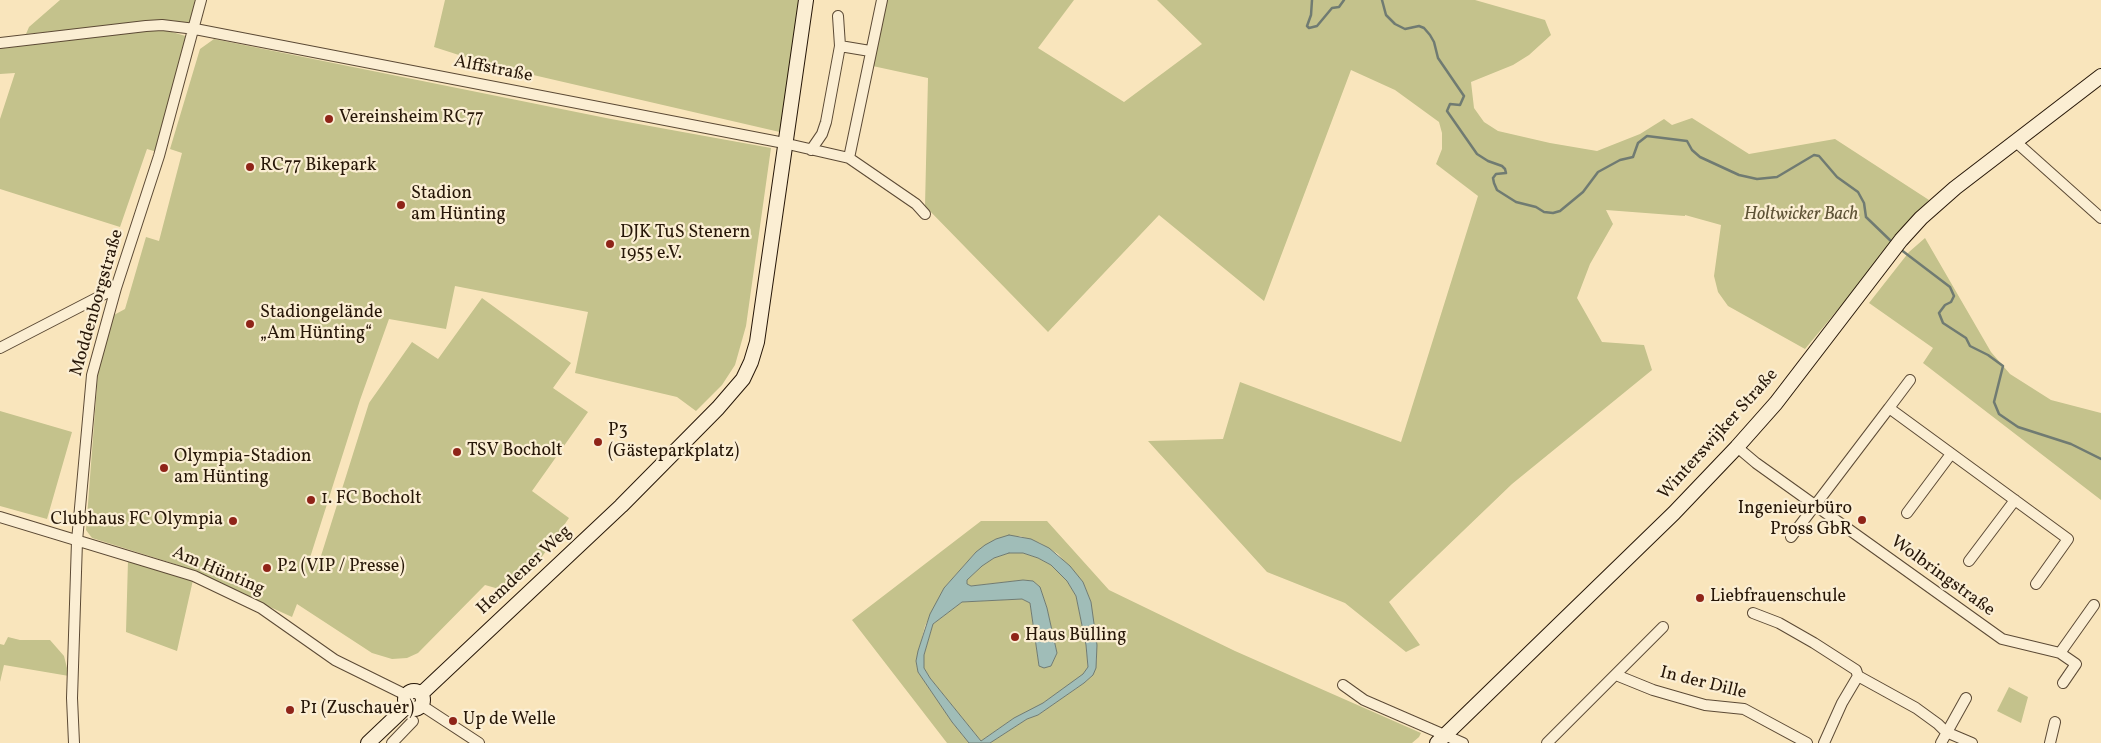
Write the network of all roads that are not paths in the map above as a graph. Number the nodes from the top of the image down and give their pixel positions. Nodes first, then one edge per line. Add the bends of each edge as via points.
1 (202, 0) edge
2 (806, 0) edge
3 (882, 0) edge
4 (838, 16) dead end
5 (195, 29) junction
6 (0, 42) edge
7 (840, 46) junction
8 (870, 51) junction
9 (2101, 76) edge
10 (2016, 142) junction
11 (784, 144) junction
12 (810, 150) junction
13 (849, 158) junction
14 (925, 214) dead end
15 (2101, 218) edge
16 (116, 288) junction
17 (0, 348) edge
18 (1910, 380) dead end
19 (1888, 408) junction
20 (1737, 447) junction
21 (1952, 454) junction
22 (2015, 500) junction
23 (1815, 505) junction
24 (1907, 513) dead end
25 (0, 516) edge
26 (1790, 536) dead end
27 (77, 541) junction
28 (1969, 560) dead end
29 (2036, 584) dead end
30 (2094, 605) dead end
31 (1753, 613) dead end
32 (1663, 627) dead end
33 (2060, 652) junction
34 (1616, 675) junction
35 (1858, 676) junction
36 (2063, 683) dead end
37 (1343, 684) dead end
38 (1966, 698) dead end
39 (414, 700) junction
40 (413, 721) dead end
41 (2055, 722) dead end
42 (1946, 732) junction
43 (1441, 739) edge
44 (74, 743) edge
45 (368, 743) edge
46 (392, 743) edge
47 (479, 743) edge
48 (1463, 743) edge
49 (1547, 743) edge
50 (1807, 743) edge
51 (1824, 743) edge
52 (1941, 743) edge
53 (1972, 743) edge
54 (2050, 743) edge

1 - 5 street, Moddenborgstraße
2 - 11 main road, Hemdener Weg
3 - 8 street
4 - 7 street
5 - 6 street, Alffstraße via 146,26
5 - 11 street, Alffstraße
5 - 16 street, Moddenborgstraße via 159,156
7 - 8 street
7 - 12 street via 826,122
8 - 13 street
9 - 10 main road, Winterswijker Straße
10 - 15 street
10 - 20 main road, Winterswijker Straße via 1921,218 1776,403
11 - 12 street
11 - 39 main road, Hemdener Weg via 757,342 743,379 621,506
12 - 13 street
13 - 14 street via 916,204
16 - 17 street
16 - 27 street, Moddenborgstraße via 92,375
18 - 19 street
19 - 21 street
19 - 23 street
20 - 23 street, Wolbringstraße
20 - 43 main road, Winterswijker Straße via 1674,513
21 - 22 street
21 - 24 street
22 - 28 street
22 - 29 street via 2068,539
23 - 26 street
23 - 33 street, Wolbringstraße via 1996,636
25 - 27 street, Am Hünting
27 - 39 street, Am Hünting via 176,570 210,584 274,616 335,660
27 - 44 street, Moddenborgstraße via 72,698
30 - 33 street
31 - 35 street via 1779,623 1814,643 1856,670
32 - 34 street, In der Dille
33 - 36 street via 2076,664
34 - 49 street, In der Dille
34 - 50 street, In der Dille via 1705,705 1744,709
35 - 42 street via 1916,708
35 - 51 street
37 - 43 street via 1364,700
38 - 42 street
39 - 45 main road, Hemdener Weg
39 - 47 street
40 - 46 street
41 - 54 street
42 - 52 street
42 - 53 street
43 - 48 street

